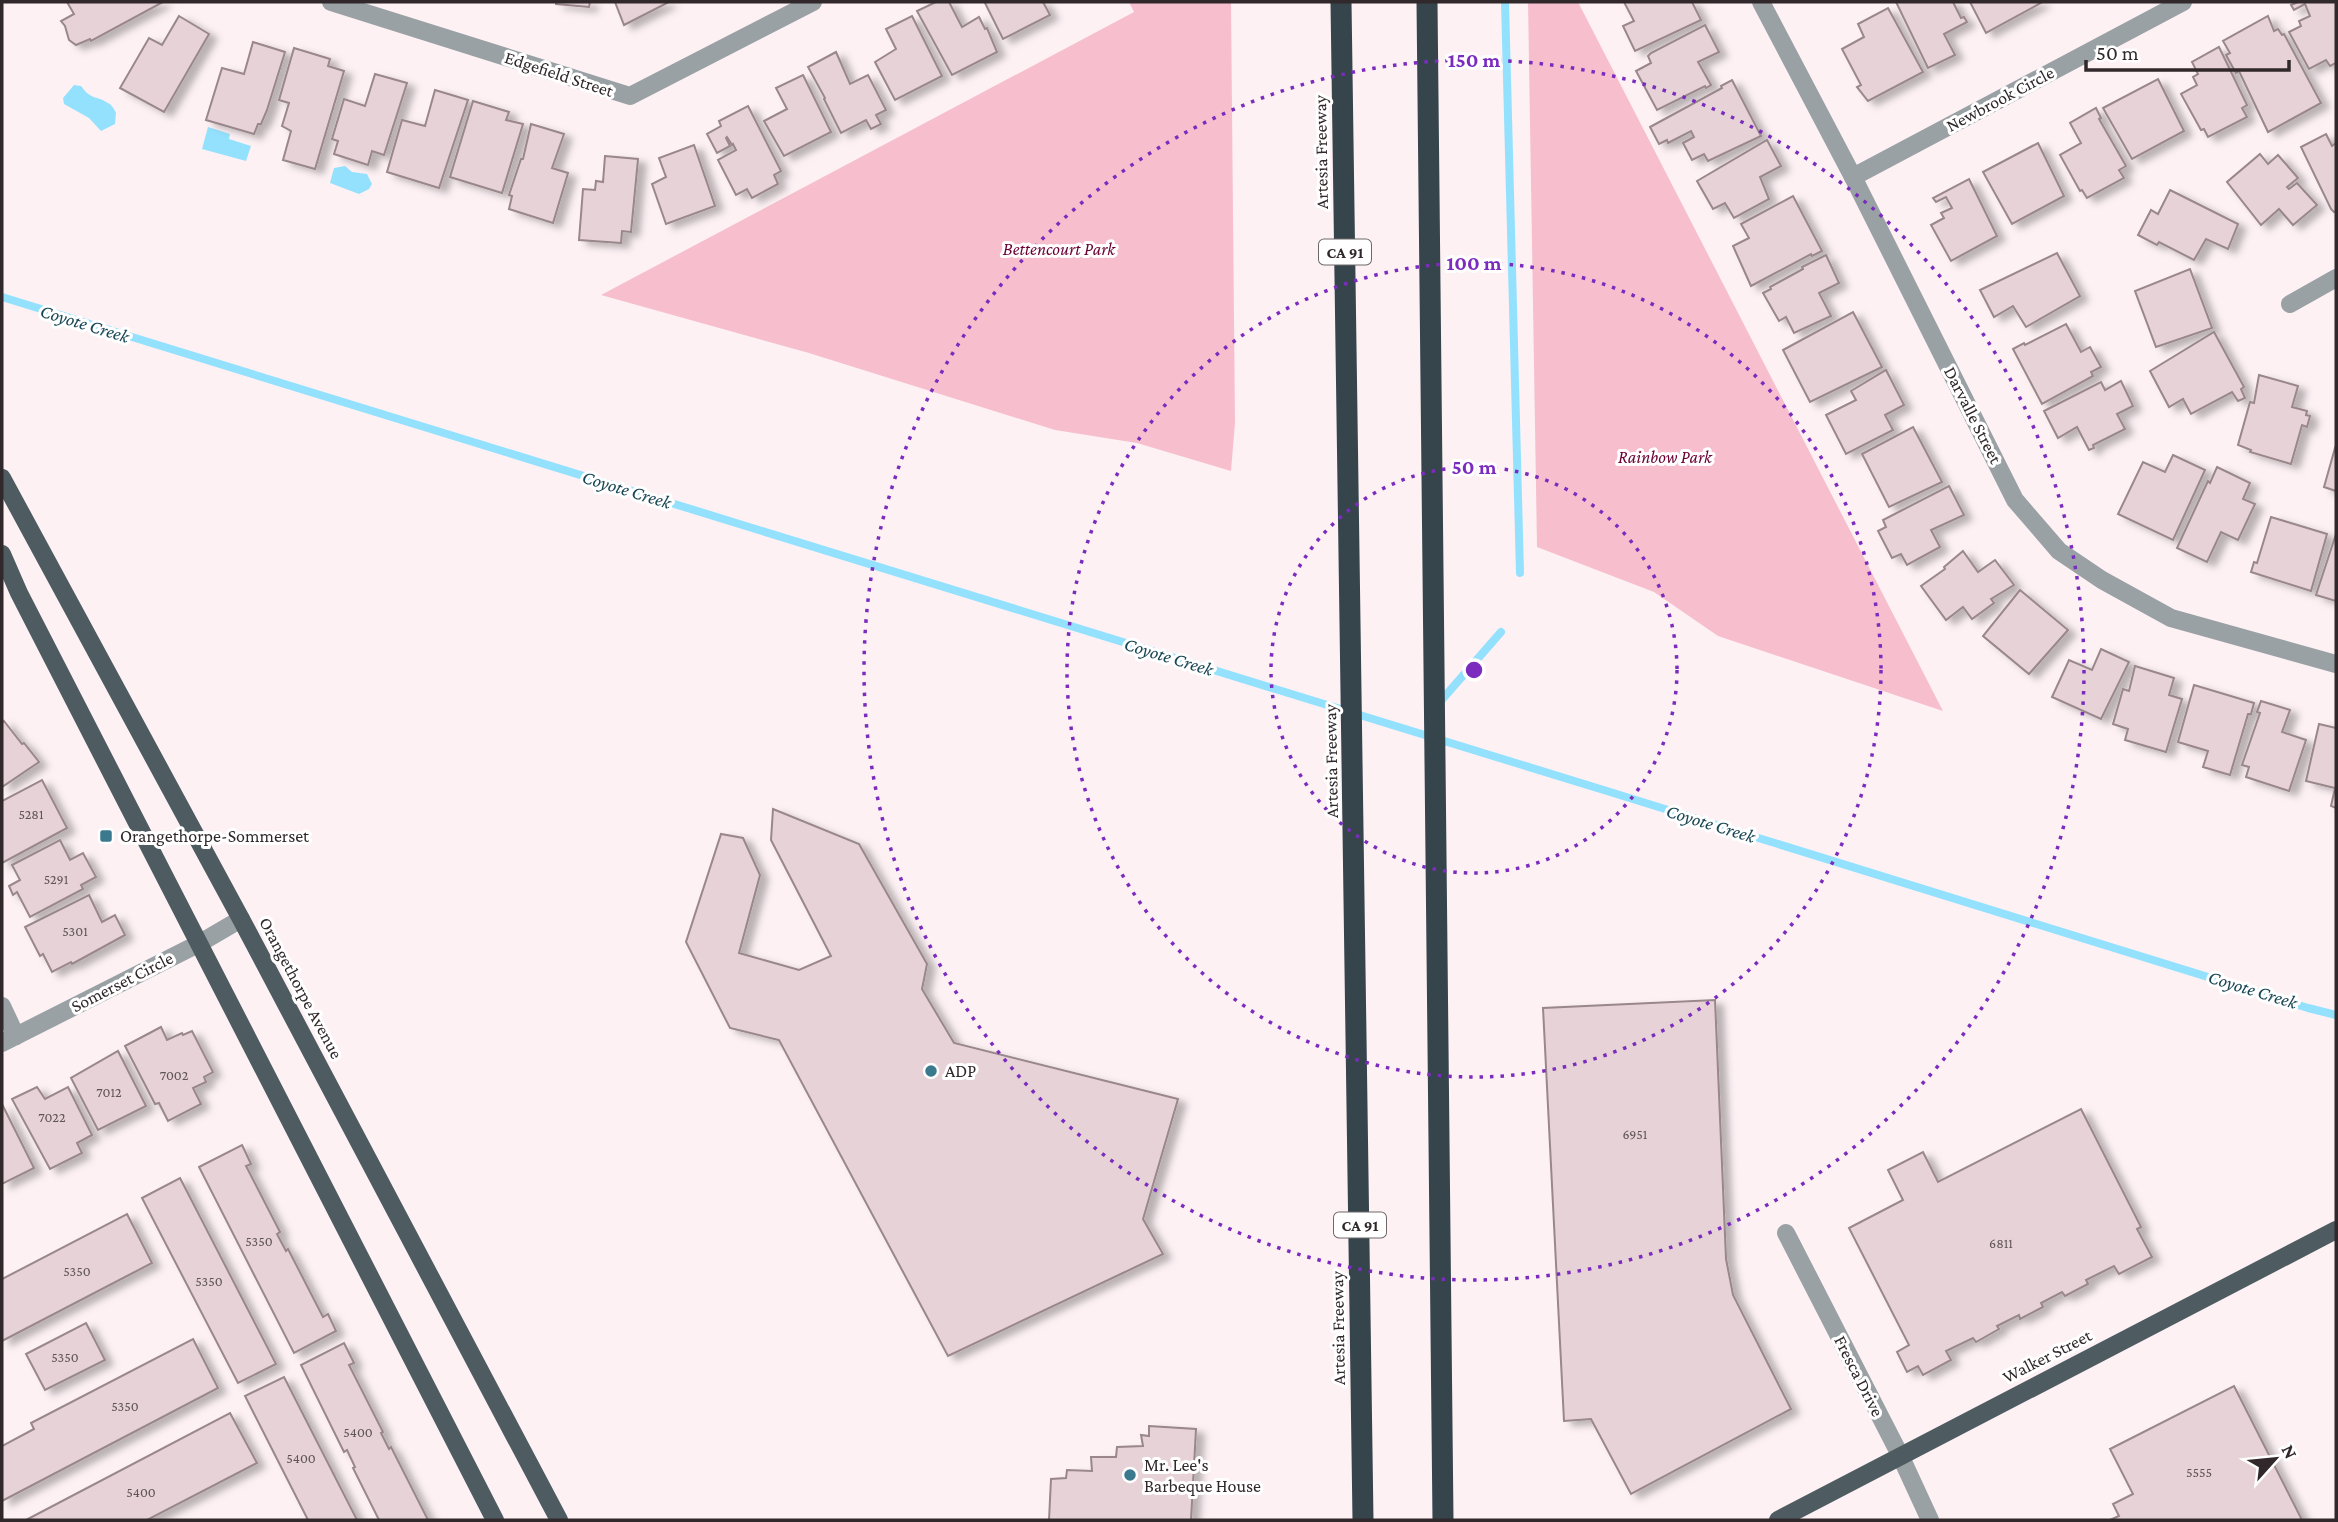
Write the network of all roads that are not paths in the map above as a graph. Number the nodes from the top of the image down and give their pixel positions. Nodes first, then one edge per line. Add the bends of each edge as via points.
1 (331, 2) edge
2 (813, 2) edge
3 (1341, 2) edge
4 (1427, 2) edge
5 (1761, 2) edge
6 (2183, 2) edge
7 (1853, 177) junction
8 (2336, 278) edge
9 (2290, 304) dead end
10 (2, 478) edge
11 (2, 554) edge
12 (2336, 664) edge
13 (241, 919) junction
14 (200, 943) junction
15 (2, 1006) edge
16 (9, 1040) edge
17 (2336, 1230) edge
18 (1786, 1233) dead end
19 (1900, 1455) junction
20 (495, 1520) edge
21 (559, 1520) edge
22 (1363, 1520) edge
23 (1443, 1520) edge
24 (1778, 1520) edge
25 (1930, 1520) edge

1 - 2 street, Edgefield Street via 630,96
3 - 22 highway, Artesia Freeway / CA 91
4 - 23 highway
5 - 7 street, Darvalle Street
6 - 7 street, Newbrook Circle
7 - 12 street, Darvalle Street via 2015,500 2059,551 2171,618
8 - 9 street
10 - 13 main road, Orangethorpe Avenue
11 - 14 main road
13 - 14 street, Somerset Circle
13 - 21 main road, Orangethorpe Avenue
14 - 16 street, Somerset Circle
14 - 20 main road
15 - 16 street
17 - 19 main road, Walker Street
18 - 19 street, Fresca Drive
19 - 24 main road, Walker Street
19 - 25 street, Fresca Drive

